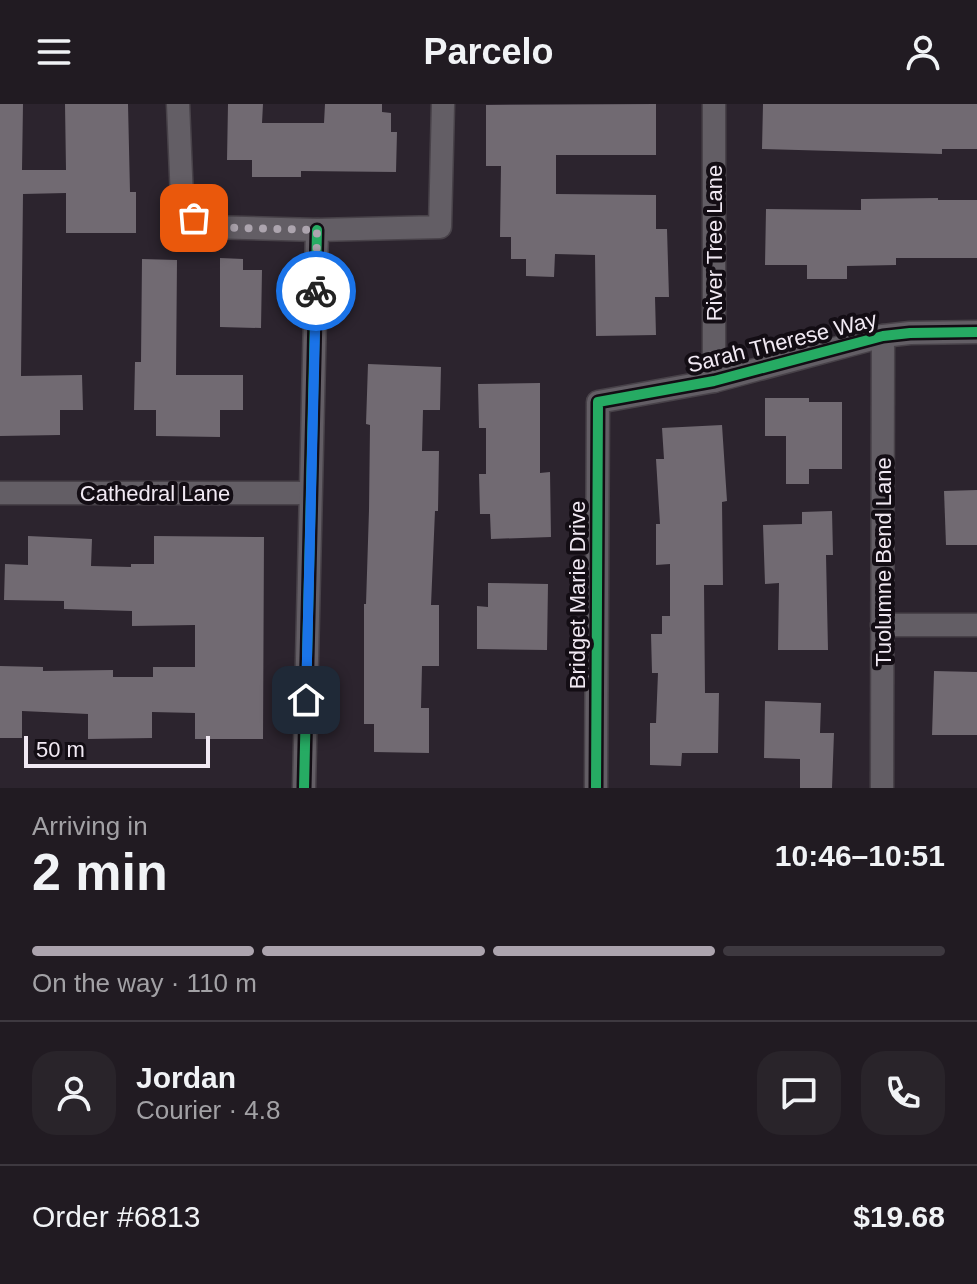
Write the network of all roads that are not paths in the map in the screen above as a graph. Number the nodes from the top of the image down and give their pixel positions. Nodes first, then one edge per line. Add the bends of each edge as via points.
1 (178, 104) edge
2 (443, 104) edge
3 (714, 104) edge
4 (317, 230) junction
5 (977, 332) edge
6 (883, 336) junction
7 (714, 381) junction
8 (598, 402) joint
9 (0, 493) edge
10 (310, 493) junction
11 (882, 625) junction
12 (977, 625) edge
13 (304, 788) edge
14 (596, 788) edge
15 (882, 788) edge

1 - 4 street via 182,199 194,218 206,227
2 - 4 street via 440,227
3 - 7 street, River Tree Lane
4 - 10 street
5 - 6 street, Sarah Therese Way
6 - 7 street, Sarah Therese Way
6 - 11 street, Tuolumne Bend Lane
7 - 8 street, Sarah Therese Way
8 - 14 street, Bridget Marie Drive
9 - 10 street, Cathedral Lane
10 - 13 street
11 - 12 street
11 - 15 street, Tuolumne Bend Lane

